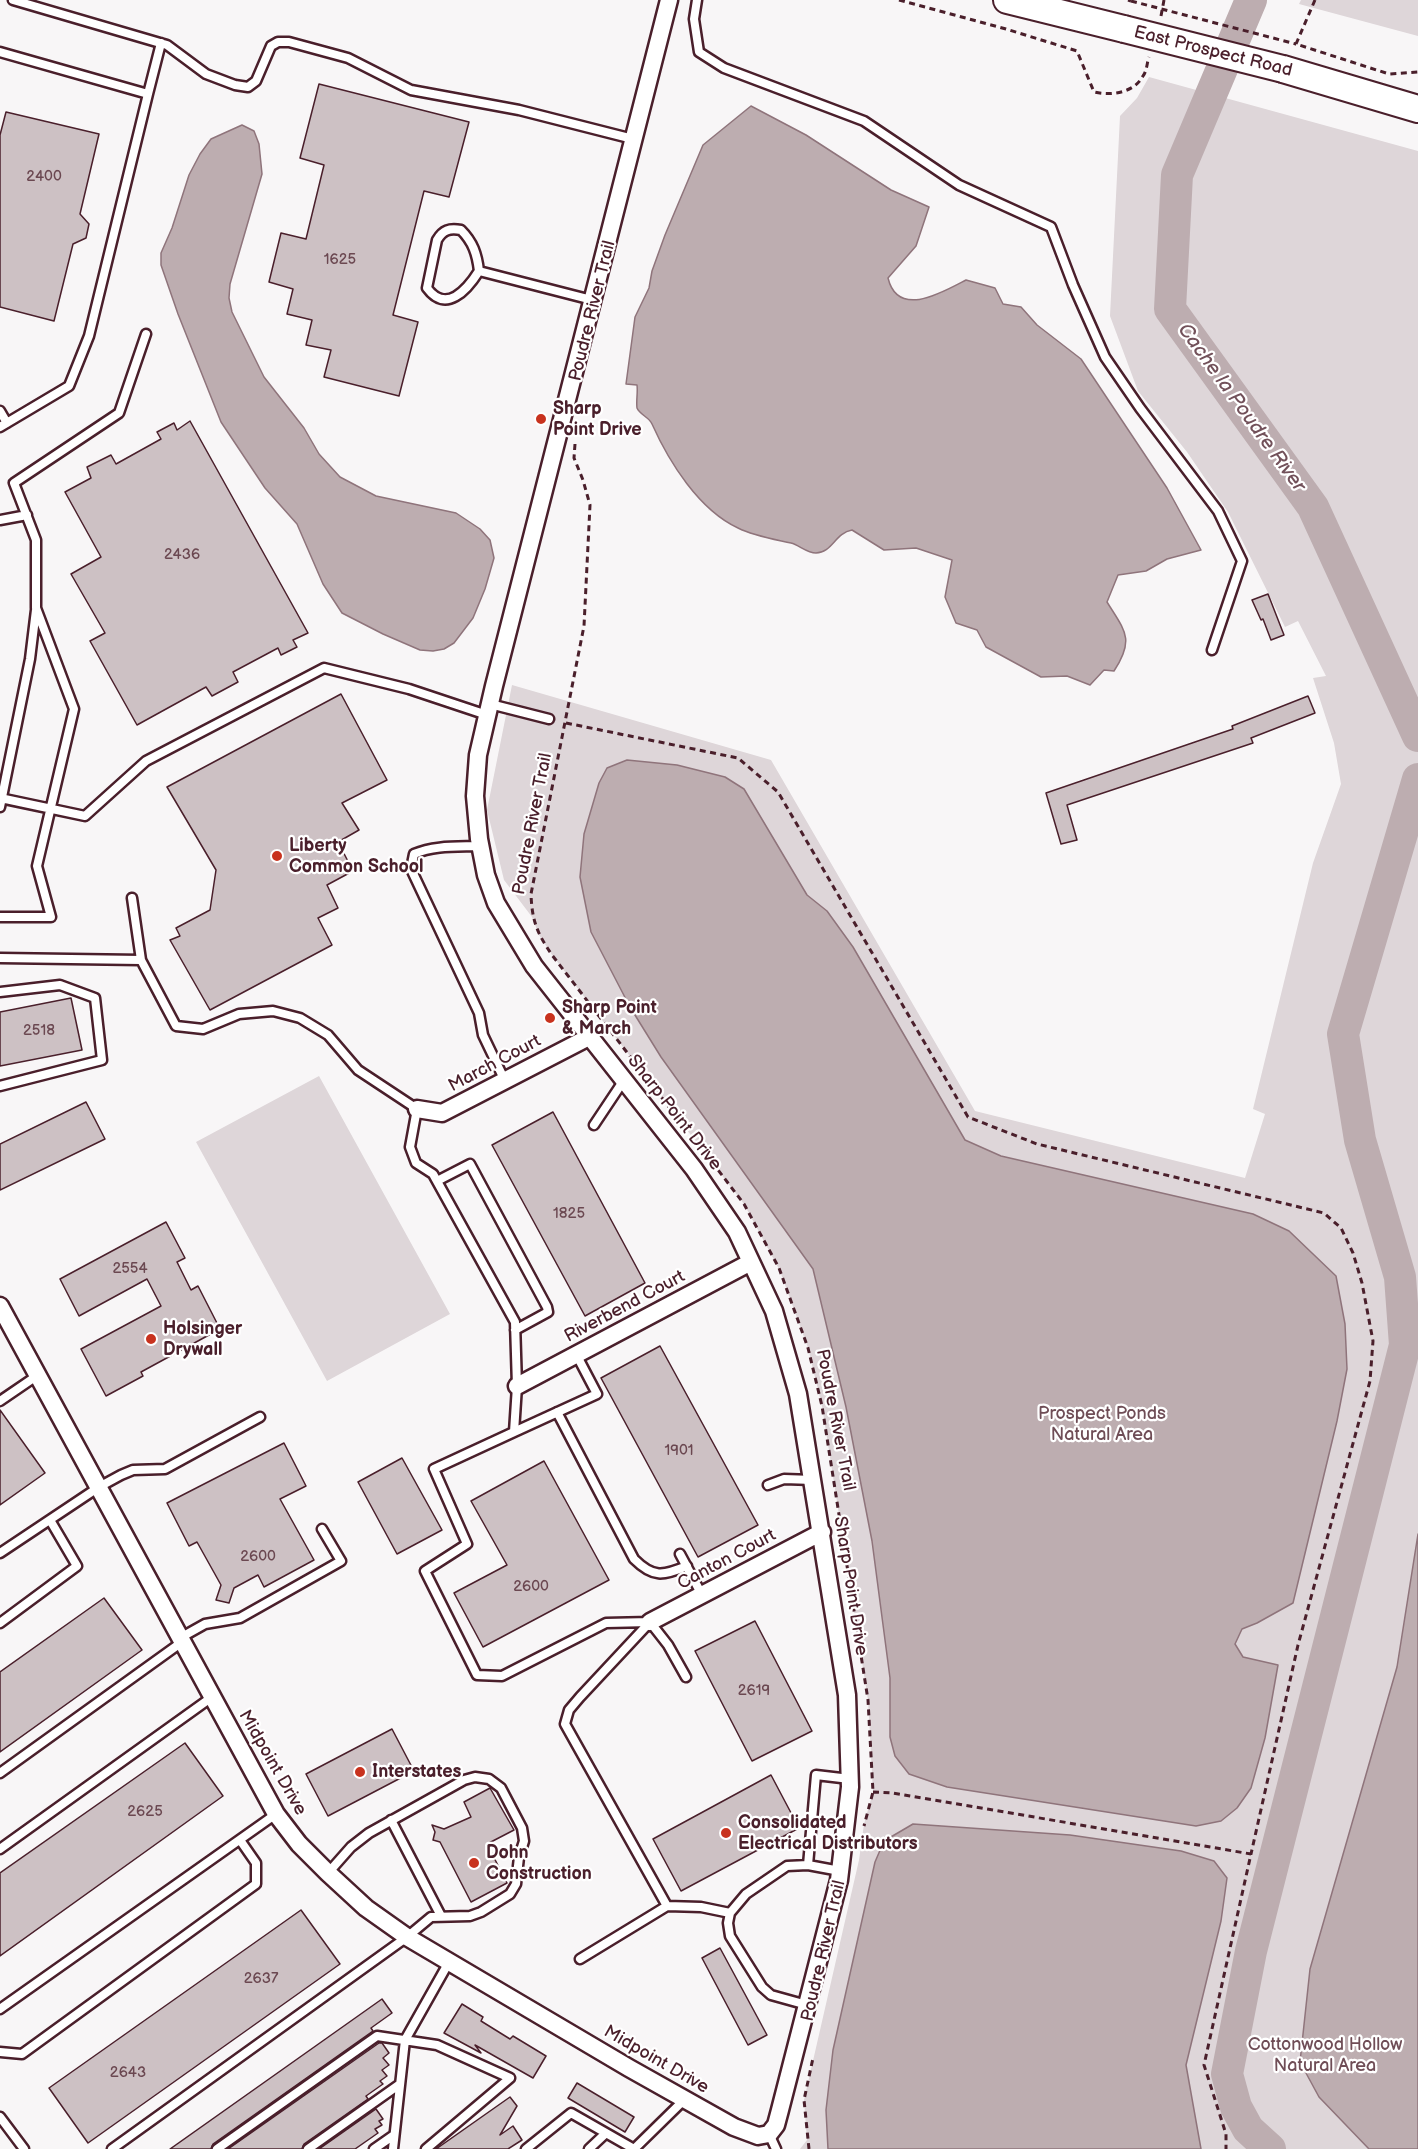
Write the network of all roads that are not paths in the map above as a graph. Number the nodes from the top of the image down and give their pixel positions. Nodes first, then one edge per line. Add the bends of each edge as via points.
1 (13, 0) edge
2 (669, 0) edge
3 (698, 0) edge
4 (1007, 0) edge
5 (34, 3) edge
6 (160, 43) junction
7 (0, 52) edge
8 (148, 94) junction
9 (1418, 109) edge
10 (633, 140) junction
11 (479, 271) junction
12 (592, 300) junction
13 (146, 334) dead end
14 (0, 411) edge
15 (3, 425) edge
16 (27, 515) junction
17 (0, 520) edge
18 (36, 608) junction
19 (1212, 650) dead end
20 (488, 709) junction
21 (549, 719) dead end
22 (1, 801) edge
23 (50, 809) junction
24 (481, 846) junction
25 (132, 898) dead end
26 (0, 917) edge
27 (0, 958) edge
28 (141, 960) junction
29 (0, 992) edge
30 (589, 1037) junction
31 (624, 1080) junction
32 (506, 1081) junction
33 (0, 1086) edge
34 (417, 1109) junction
35 (594, 1125) dead end
36 (438, 1181) junction
37 (751, 1262) junction
38 (2, 1316) edge
39 (515, 1330) junction
40 (576, 1354) junction
41 (38, 1375) junction
42 (517, 1386) junction
43 (0, 1401) edge
44 (557, 1412) junction
45 (260, 1417) dead end
46 (514, 1432) junction
47 (813, 1480) junction
48 (768, 1485) dead end
49 (99, 1487) junction
50 (50, 1520) junction
51 (322, 1529) dead end
52 (822, 1532) junction
53 (0, 1553) edge
54 (680, 1554) dead end
55 (687, 1566) junction
56 (702, 1595) junction
57 (650, 1622) junction
58 (0, 1623) edge
59 (182, 1640) junction
60 (686, 1677) dead end
61 (212, 1697) junction
62 (0, 1773) edge
63 (850, 1779) junction
64 (276, 1814) junction
65 (391, 1820) junction
66 (240, 1840) junction
67 (0, 1849) edge
68 (808, 1865) junction
69 (840, 1871) junction
70 (328, 1873) junction
71 (667, 1906) junction
72 (730, 1914) junction
73 (441, 1916) junction
74 (406, 1937) junction
75 (580, 1959) dead end
76 (449, 1962) junction
77 (807, 2005) junction
78 (0, 2009) edge
79 (405, 2040) junction
80 (0, 2052) edge
81 (400, 2084) junction
82 (685, 2099) junction
83 (0, 2117) edge
84 (734, 2127) joint
85 (606, 2133) junction
86 (394, 2135) junction
87 (764, 2142) edge
88 (24, 2149) edge
89 (112, 2149) edge
90 (217, 2149) edge
91 (308, 2149) edge
92 (374, 2149) edge
93 (393, 2149) edge
94 (426, 2149) edge
95 (526, 2149) edge
96 (589, 2149) edge
97 (634, 2149) edge

1 - 5 lane
2 - 10 street, Sharp Point Drive
3 - 19 lane via 694,20 699,52 724,68 864,121 959,185 1051,227 1105,357 1218,511 1242,561
4 - 9 main road, East Prospect Road, bridge via 1283,69
5 - 6 lane
6 - 8 lane
6 - 10 lane via 206,74 248,87 256,81 272,46 289,42 348,58 411,90 519,110
7 - 8 lane
8 - 15 lane via 89,336 69,386
10 - 12 street, Sharp Point Drive
11 - 11 lane via 476,251 466,235 447,229 437,240 427,288 433,296 450,299 471,284
11 - 12 lane
12 - 20 street, Sharp Point Drive
13 - 16 lane via 119,413 14,483
14 - 15 lane
16 - 17 lane
16 - 18 lane via 36,540
18 - 22 lane via 30,659
18 - 23 lane via 74,709
20 - 21 lane
20 - 23 lane via 324,668 146,761 85,816
20 - 24 street, Sharp Point Drive via 478,755 475,796
22 - 23 lane
23 - 26 lane via 37,866 51,917
24 - 30 street, Sharp Point Drive via 496,903 534,966
24 - 32 lane via 423,850 414,854 411,869 479,1013 483,1035
25 - 28 lane
27 - 28 lane
28 - 34 lane via 176,1026 203,1029 239,1014 273,1011 300,1018 328,1035 358,1070
29 - 33 lane via 60,985 94,998 102,1060
30 - 31 street, Sharp Point Drive
30 - 32 street, March Court
31 - 35 lane
31 - 37 street, Sharp Point Drive via 694,1168 737,1232
32 - 34 street, March Court via 442,1113
34 - 36 lane via 410,1147 416,1164
36 - 39 lane via 515,1322
36 - 39 lane via 470,1164 547,1307 548,1311
37 - 40 street, Riverbend Court
37 - 47 street, Sharp Point Drive via 774,1311 798,1394
38 - 41 street, Midpoint Drive
39 - 42 lane
40 - 42 street, Riverbend Court
40 - 44 lane via 597,1394
41 - 43 lane
41 - 49 street, Midpoint Drive
42 - 46 lane
44 - 46 lane
44 - 55 lane via 634,1559 657,1574
45 - 49 lane via 165,1469 133,1470
46 - 57 lane via 434,1469 467,1544 425,1571 477,1675 502,1676 606,1623
47 - 48 lane via 784,1479
47 - 52 street, Sharp Point Drive
49 - 50 lane
49 - 59 street, Midpoint Drive
50 - 53 lane
50 - 58 lane via 77,1566
51 - 59 lane via 341,1561 240,1618 205,1624
52 - 56 street, Canton Court
52 - 63 street, Sharp Point Drive via 847,1695
54 - 55 lane
55 - 56 lane
56 - 57 street, Canton Court
57 - 60 lane
57 - 71 lane via 569,1710 566,1724
59 - 61 street, Midpoint Drive
59 - 62 lane
61 - 64 street, Midpoint Drive
61 - 67 lane
63 - 68 lane via 816,1775
63 - 69 street, Sharp Point Drive
64 - 66 lane
64 - 70 street, Midpoint Drive via 299,1845
65 - 70 lane via 351,1846
65 - 73 lane
65 - 73 lane via 475,1777 489,1779 501,1788 522,1828 524,1841 510,1894 470,1916
66 - 78 lane
66 - 80 lane via 256,1863 256,1884 22,2054
68 - 69 lane
68 - 72 lane via 787,1866 746,1894
69 - 77 street, Sharp Point Drive
70 - 74 street, Midpoint Drive
71 - 72 lane via 701,1907
71 - 75 lane
72 - 77 lane via 730,1936 762,1987 771,1995
73 - 74 lane via 431,1917
74 - 76 street, Midpoint Drive
74 - 89 lane
76 - 79 lane
76 - 82 street, Midpoint Drive
77 - 87 street, Sharp Point Drive via 776,2125
79 - 81 lane
79 - 90 lane via 377,2036
79 - 94 lane via 437,2045 510,2078
81 - 86 lane
81 - 91 lane
82 - 84 street, Midpoint Drive
82 - 97 lane
83 - 88 lane
84 - 87 street, Sharp Point Drive
85 - 95 lane via 571,2113
85 - 96 lane
85 - 97 lane
86 - 92 lane
86 - 93 lane

